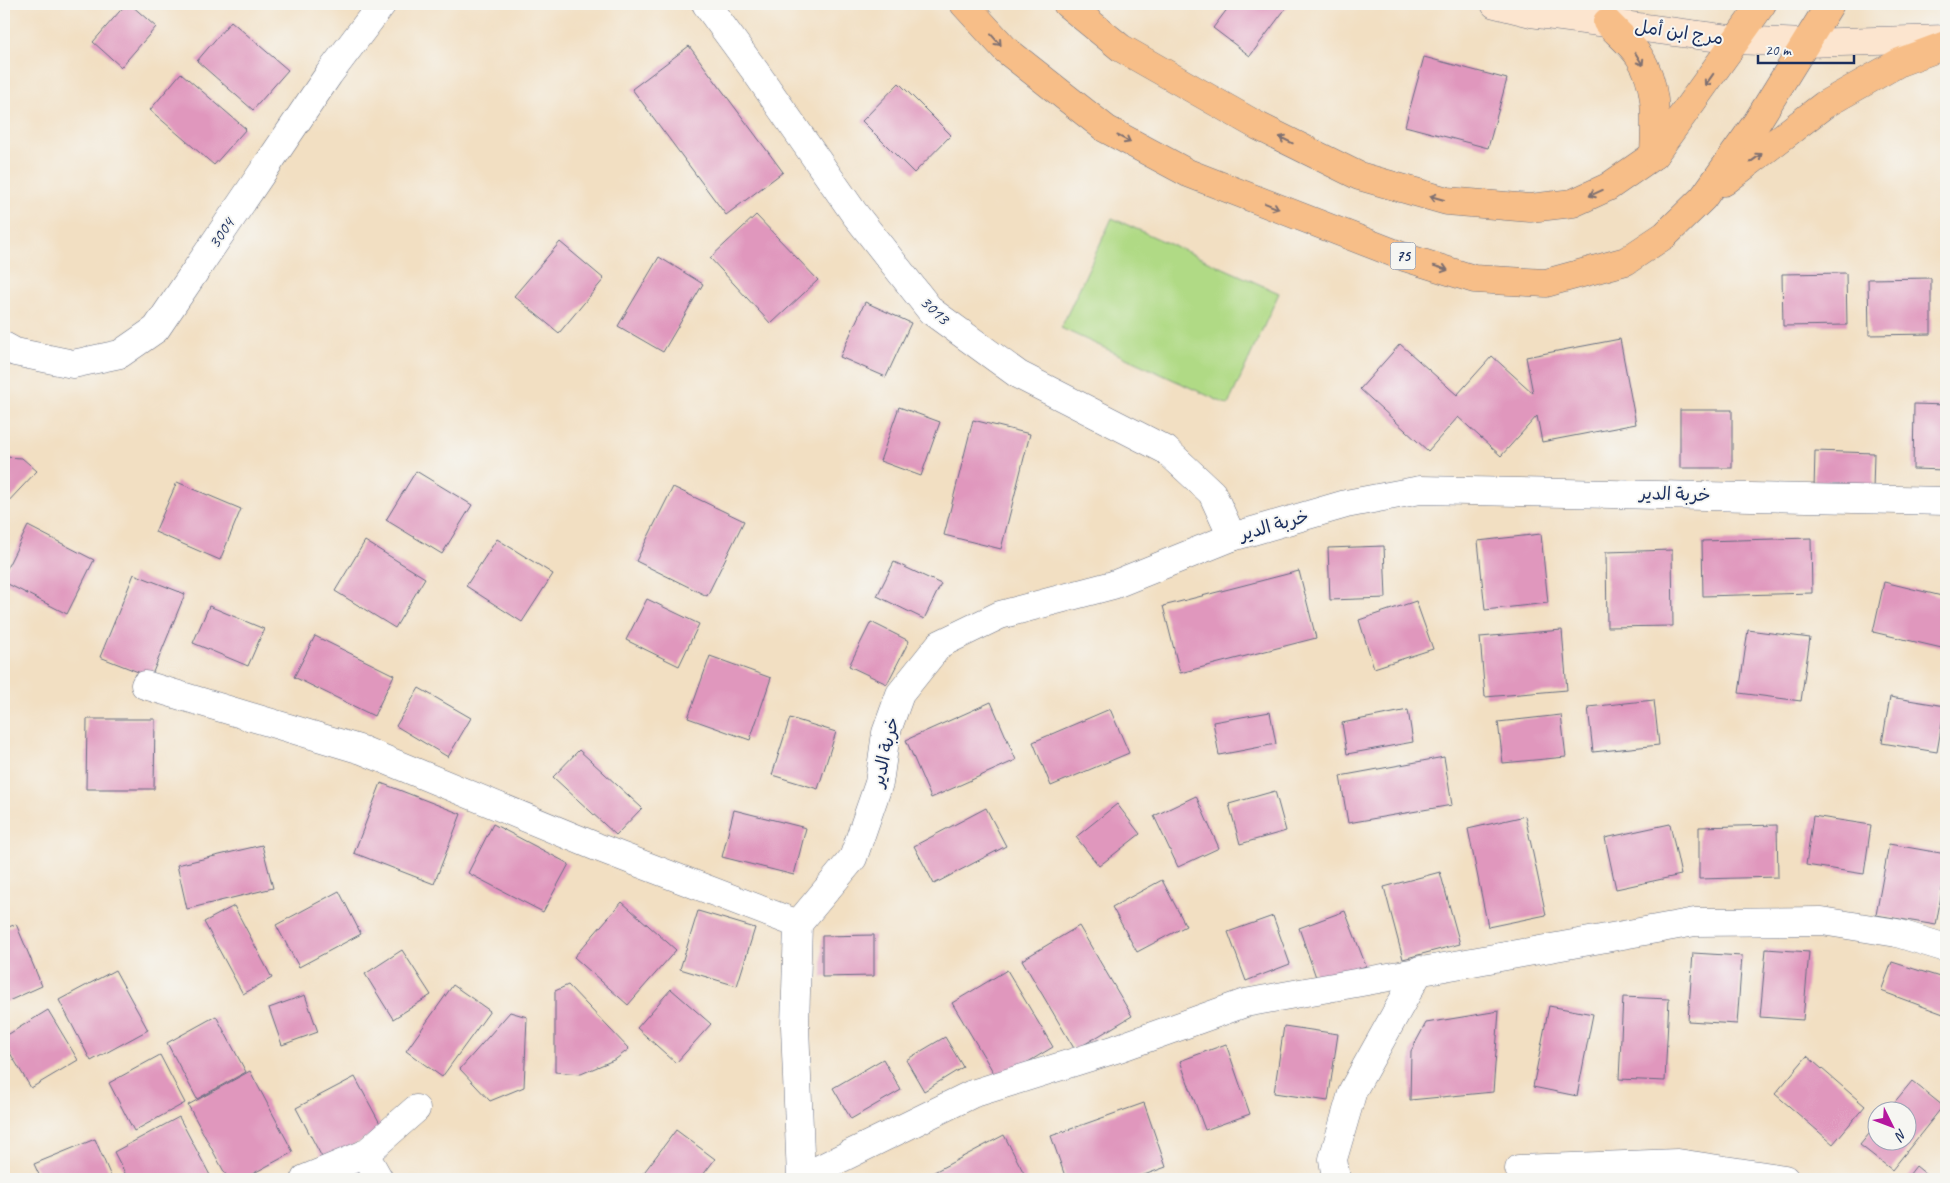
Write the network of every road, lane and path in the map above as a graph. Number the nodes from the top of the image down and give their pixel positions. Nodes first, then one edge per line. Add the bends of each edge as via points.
1 (382, 4) edge
2 (706, 4) edge
3 (964, 4) edge
4 (1067, 4) edge
5 (1495, 4) edge
6 (1762, 4) edge
7 (1830, 4) edge
8 (1607, 22) junction
9 (1946, 39) edge
10 (1736, 40) junction
11 (1805, 43) junction
12 (1946, 46) edge
13 (1654, 155) junction
14 (1703, 198) junction
15 (4, 346) edge
16 (1946, 501) edge
17 (1232, 537) junction
18 (145, 685) dead end
19 (798, 924) junction
20 (1946, 948) edge
21 (1420, 970) junction
22 (416, 1109) dead end
23 (365, 1154) junction
24 (1519, 1169) dead end
25 (305, 1179) edge
26 (379, 1179) edge
27 (801, 1179) edge
28 (1336, 1179) edge
29 (1785, 1179) edge

1 - 15 street, 3004 via 328,74 156,329 120,354 73,364 15,352
2 - 17 street, 3013 via 854,213 931,311 1019,375 1166,450 1212,493
3 -> 14 highway, 75 via 1006,50 1106,129 1188,173 1407,258 1474,279 1546,283 1626,261 1666,234
13 -> 4 highway via 1608,187 1573,203 1530,208 1447,201 1359,176 1258,126 1121,48
5 - 8 street, مرج ابن أمل via 1531,13
6 - 10 highway
7 - 11 highway, 75
8 - 10 street, مرج ابن أمل
8 -> 13 highway via 1640,57 1649,81 1656,102
9 - 11 street, مرج ابن أمل
10 - 11 street, مرج ابن أمل
10 -> 13 highway
11 - 14 highway, 75 via 1757,122
14 -> 12 highway via 1824,105 1900,62
16 - 17 street, خربة الدير via 1420,490 1346,504
17 - 19 street, خربة الدير via 1113,585 1000,615 940,644 900,694 886,732 879,784 853,858
18 - 19 street via 362,750 597,847
19 - 27 street via 795,1026
20 - 21 street via 1897,933 1822,921 1695,922
21 - 27 street via 1245,1003 1116,1049 972,1094
21 - 28 street via 1353,1090 1333,1159
22 - 23 street
23 - 25 street
23 - 26 street
24 - 29 street via 1678,1163

